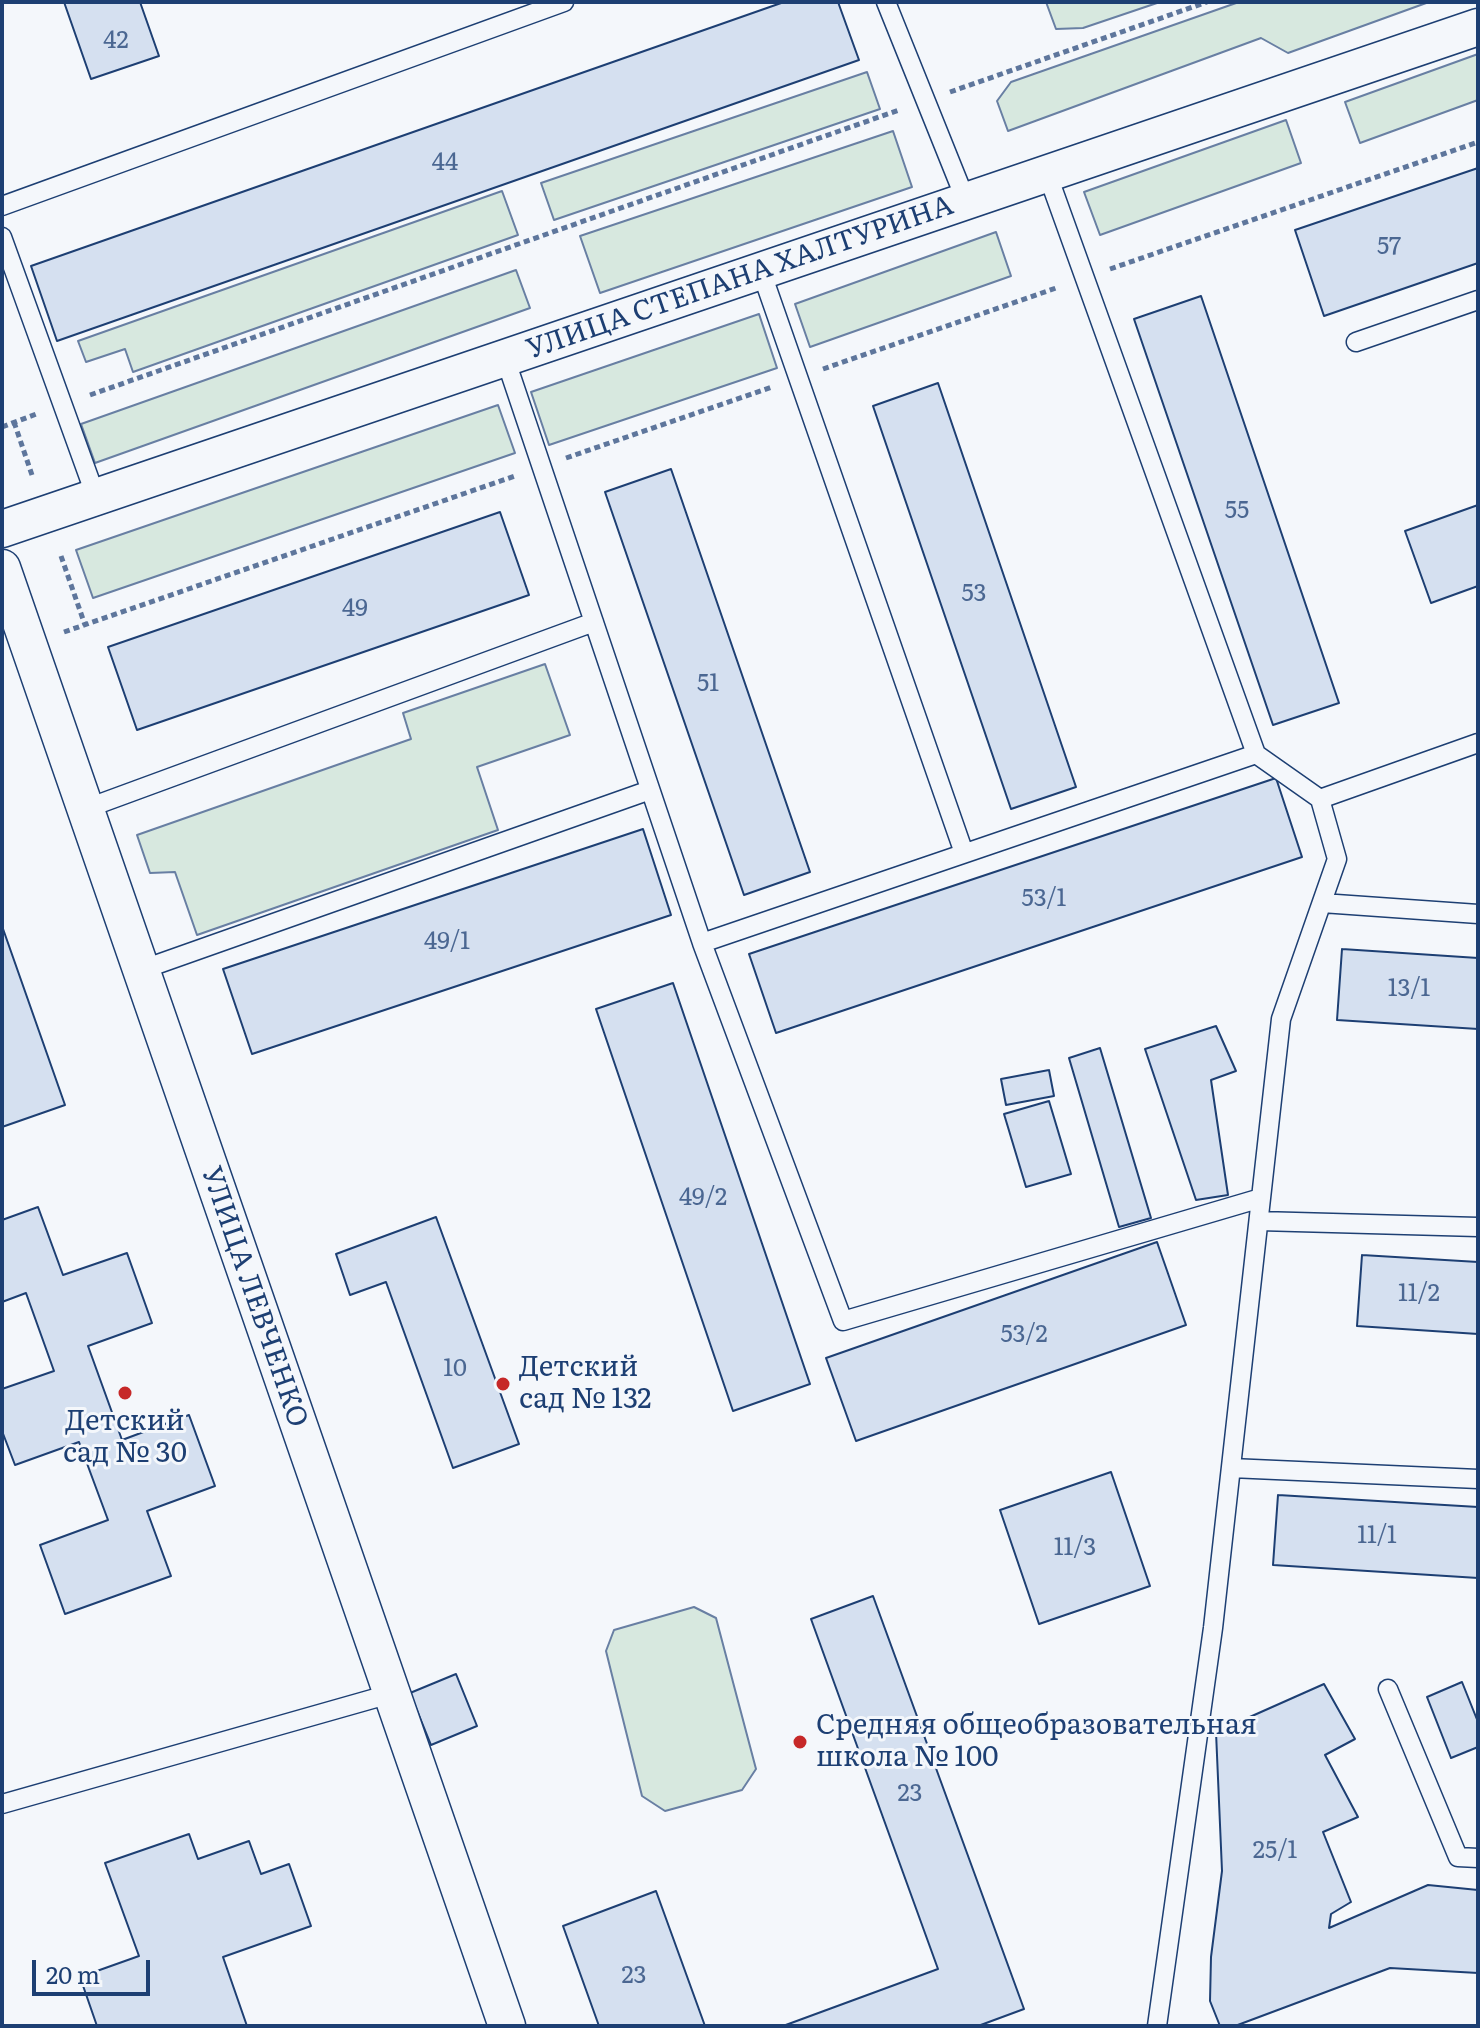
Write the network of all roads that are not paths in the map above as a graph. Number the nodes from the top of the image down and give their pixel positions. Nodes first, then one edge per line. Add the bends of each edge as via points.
1 (564, 2) edge
2 (886, 2) edge
3 (1478, 27) edge
4 (1047, 173) junction
5 (966, 201) junction
6 (2, 206) edge
7 (2, 237) edge
8 (761, 271) junction
9 (1478, 300) edge
10 (1356, 342) dead end
11 (505, 358) junction
12 (96, 497) junction
13 (2, 529) edge
14 (2, 568) edge
15 (594, 622) junction
16 (1478, 743) edge
17 (1256, 754) junction
18 (650, 790) junction
19 (1320, 799) junction
20 (85, 809) junction
21 (964, 853) junction
22 (1322, 903) junction
23 (1478, 914) edge
24 (702, 943) junction
25 (141, 970) junction
26 (1261, 1198) junction
27 (1259, 1221) junction
28 (1478, 1227) edge
29 (1231, 1468) junction
30 (1478, 1479) edge
31 (1388, 1689) dead end
32 (390, 1694) junction
33 (2, 1804) edge
34 (1478, 1858) edge
35 (507, 2026) edge
36 (1157, 2026) edge

1 - 6 lane
2 - 5 lane
3 - 4 street, УЛИЦА СТЕПАНА ХАЛТУРИНА
4 - 5 street, УЛИЦА СТЕПАНА ХАЛТУРИНА
4 - 17 lane
5 - 8 street, УЛИЦА СТЕПАНА ХАЛТУРИНА
7 - 12 lane
8 - 11 street, УЛИЦА СТЕПАНА ХАЛТУРИНА
8 - 21 lane
9 - 10 lane
11 - 12 street, УЛИЦА СТЕПАНА ХАЛТУРИНА
11 - 15 lane
12 - 13 street, УЛИЦА СТЕПАНА ХАЛТУРИНА
14 - 20 street, УЛИЦА ЛЕВЧЕНКО
15 - 18 lane
15 - 20 lane
16 - 19 lane
17 - 19 lane
17 - 21 lane
18 - 24 lane
18 - 25 lane
19 - 22 lane via 1337,859
20 - 25 street, УЛИЦА ЛЕВЧЕНКО
21 - 24 lane
22 - 23 lane
22 - 26 lane via 1281,1019
24 - 26 lane via 843,1321
25 - 32 street, УЛИЦА ЛЕВЧЕНКО
26 - 27 lane
27 - 28 lane
27 - 29 lane
29 - 30 lane
29 - 36 lane
31 - 34 lane via 1458,1857
32 - 33 lane
32 - 35 street, УЛИЦА ЛЕВЧЕНКО

